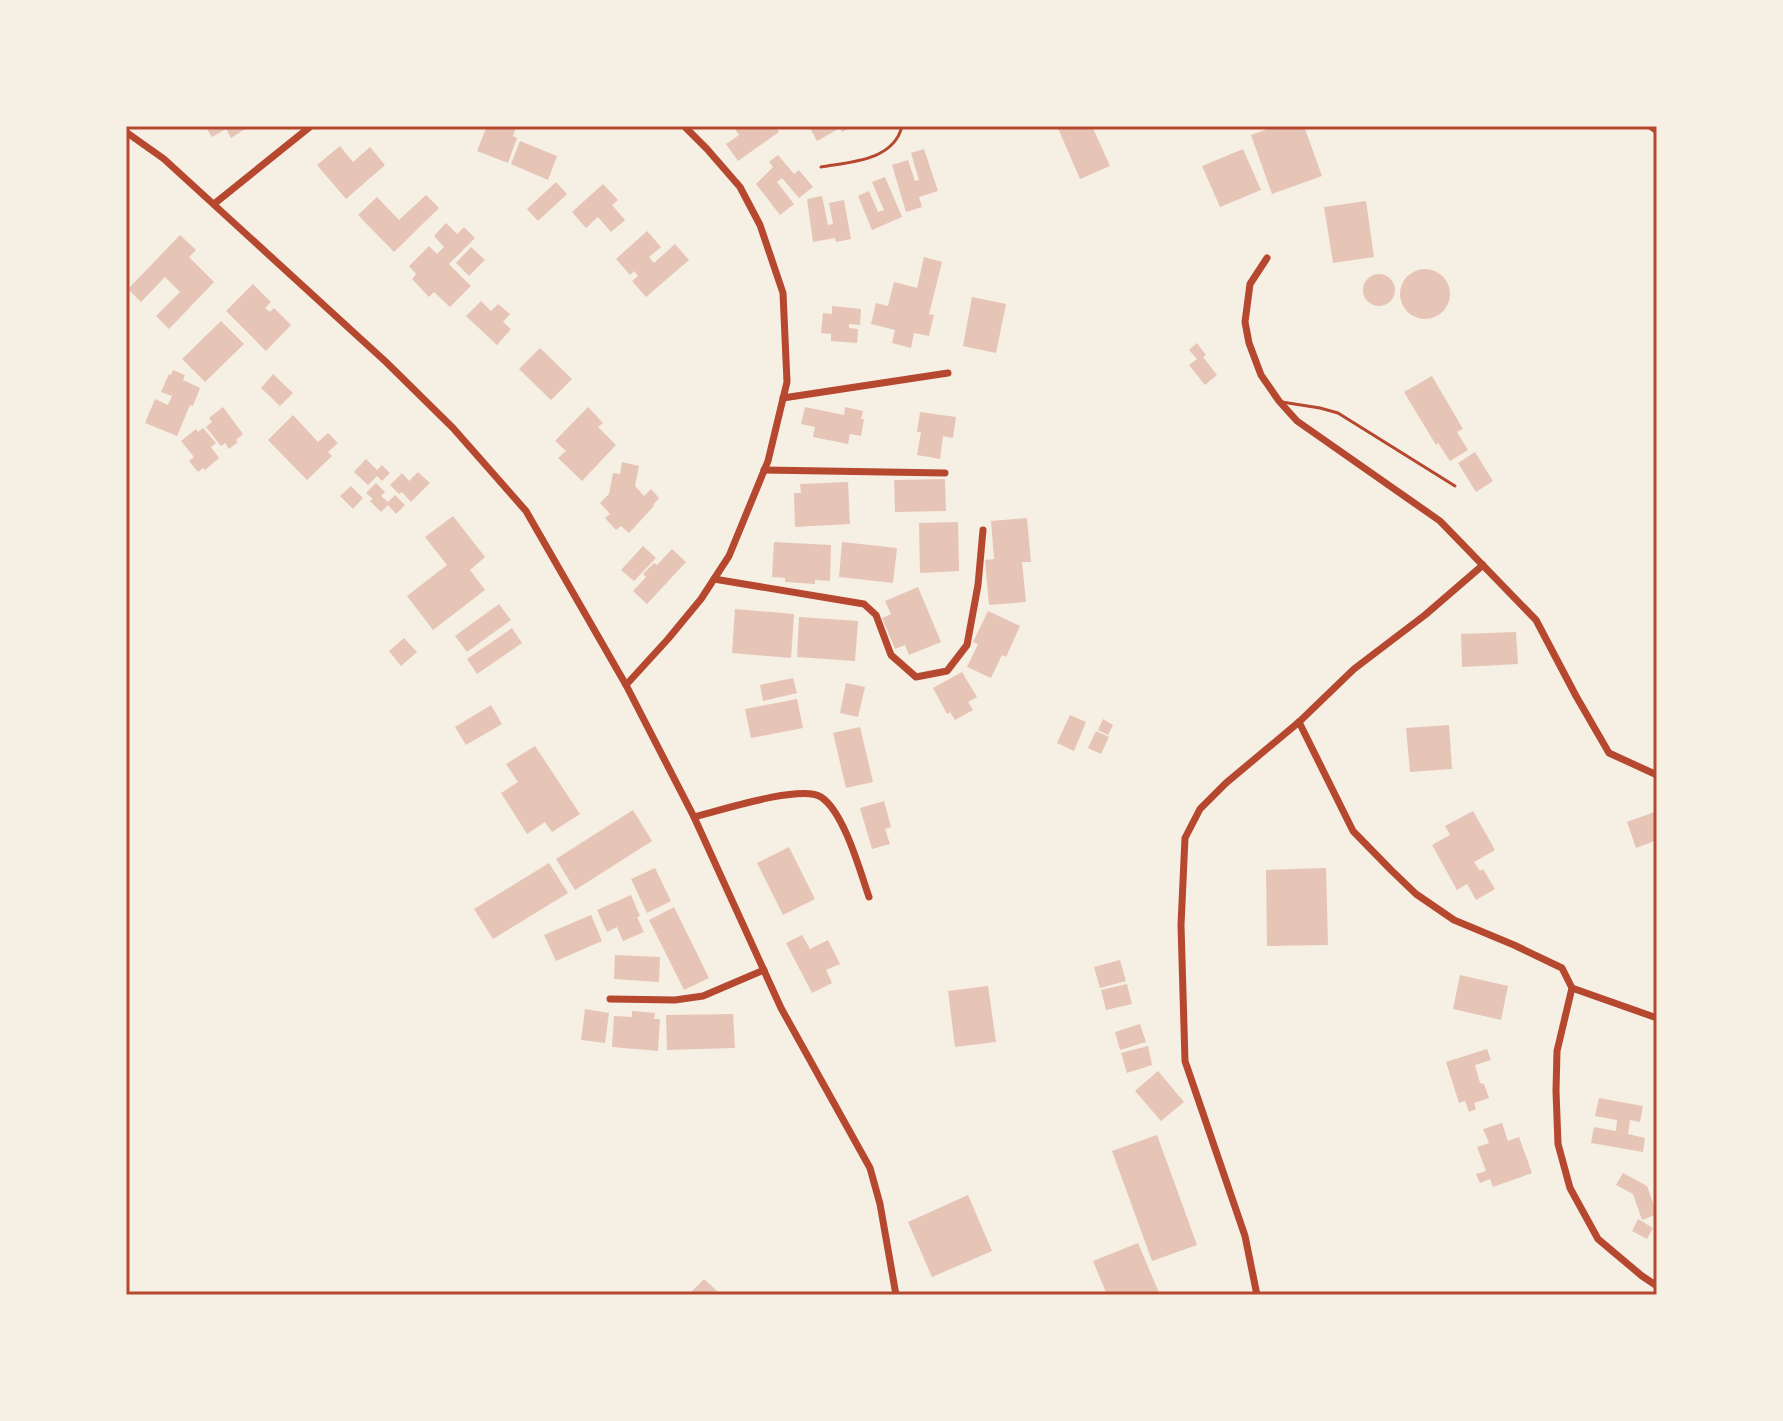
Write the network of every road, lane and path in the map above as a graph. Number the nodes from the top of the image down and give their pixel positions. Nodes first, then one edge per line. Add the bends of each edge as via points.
1 (311, 126) edge
2 (684, 126) edge
3 (902, 126) edge
4 (1650, 126) edge
5 (1657, 131) edge
6 (126, 132) edge
7 (821, 167) dead end
8 (214, 204) junction
9 (1267, 258) dead end
10 (948, 373) dead end
11 (783, 398) junction
12 (1279, 401) junction
13 (764, 470) junction
14 (945, 473) dead end
15 (1455, 486) dead end
16 (983, 530) dead end
17 (1483, 565) junction
18 (714, 579) junction
19 (626, 685) junction
20 (1299, 722) junction
21 (1657, 775) edge
22 (694, 817) junction
23 (869, 897) dead end
24 (764, 970) junction
25 (1572, 988) junction
26 (610, 999) dead end
27 (1657, 1018) edge
28 (1657, 1286) edge
29 (896, 1295) edge
30 (1257, 1295) edge

1 - 8 street
2 - 11 street via 740,187 760,225 783,293
3 - 7 lane via 885,151
4 - 5 street
6 - 8 street
8 - 19 street via 386,362 501,480 526,511
9 - 12 street via 1250,284 1245,322 1261,375
10 - 11 street
11 - 13 street
12 - 15 lane via 1338,413
12 - 17 street via 1309,430 1440,521
13 - 14 street
13 - 18 street via 729,556
16 - 18 street via 967,645 947,671 916,677 891,655 876,615 864,604
17 - 20 street via 1354,669
17 - 21 street via 1536,620 1609,753
18 - 19 street
19 - 22 street
20 - 25 street via 1353,831 1391,870 1454,920 1562,968
20 - 30 street via 1200,809 1185,838 1185,1061 1245,1236
22 - 23 street via 773,797 808,792 821,797 840,820
22 - 24 street
24 - 26 street via 703,996
24 - 29 street via 870,1168
25 - 27 street
25 - 28 street via 1557,1051 1556,1091 1558,1144 1570,1188 1598,1239

